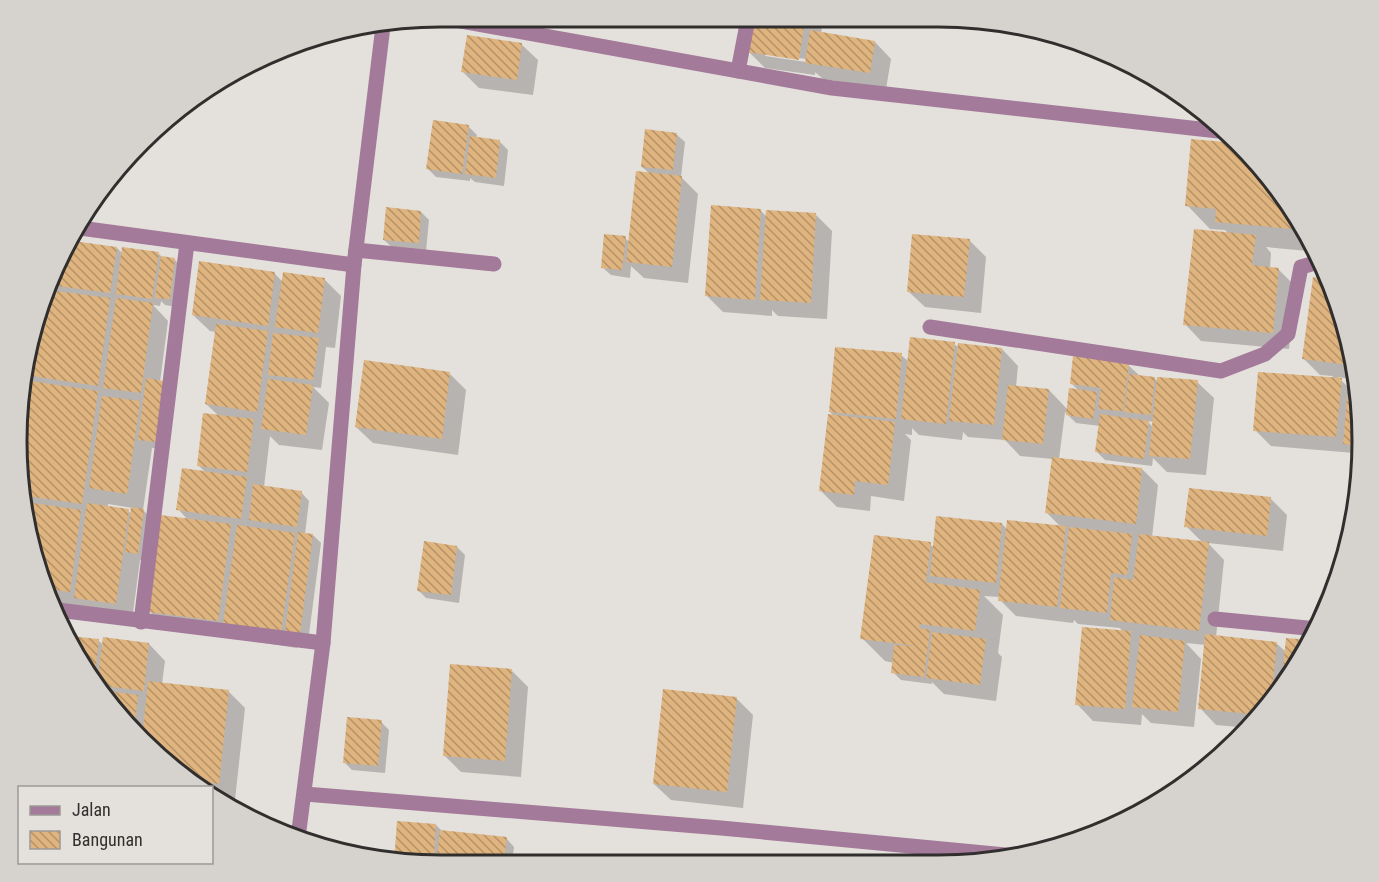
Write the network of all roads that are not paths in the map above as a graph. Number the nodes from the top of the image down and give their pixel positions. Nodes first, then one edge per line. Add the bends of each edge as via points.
1 (494, 27) edge
2 (746, 27) edge
3 (382, 32) edge
4 (738, 71) junction
5 (1211, 130) edge
6 (85, 229) edge
7 (187, 243) junction
8 (355, 257) junction
9 (494, 264) dead end
10 (1312, 264) edge
11 (930, 327) dead end
12 (64, 611) edge
13 (1215, 619) dead end
14 (141, 622) junction
15 (1307, 627) edge
16 (322, 643) junction
17 (305, 794) junction
18 (299, 830) edge
19 (979, 852) edge

1 - 4 street
2 - 4 street
3 - 8 street
4 - 5 street via 832,88
6 - 7 street
7 - 8 street
7 - 14 street
8 - 9 street
8 - 16 street
10 - 11 street via 1301,267 1288,334 1265,354 1221,371
12 - 14 street
13 - 15 street
14 - 16 street
16 - 17 street
17 - 18 street
17 - 19 street

